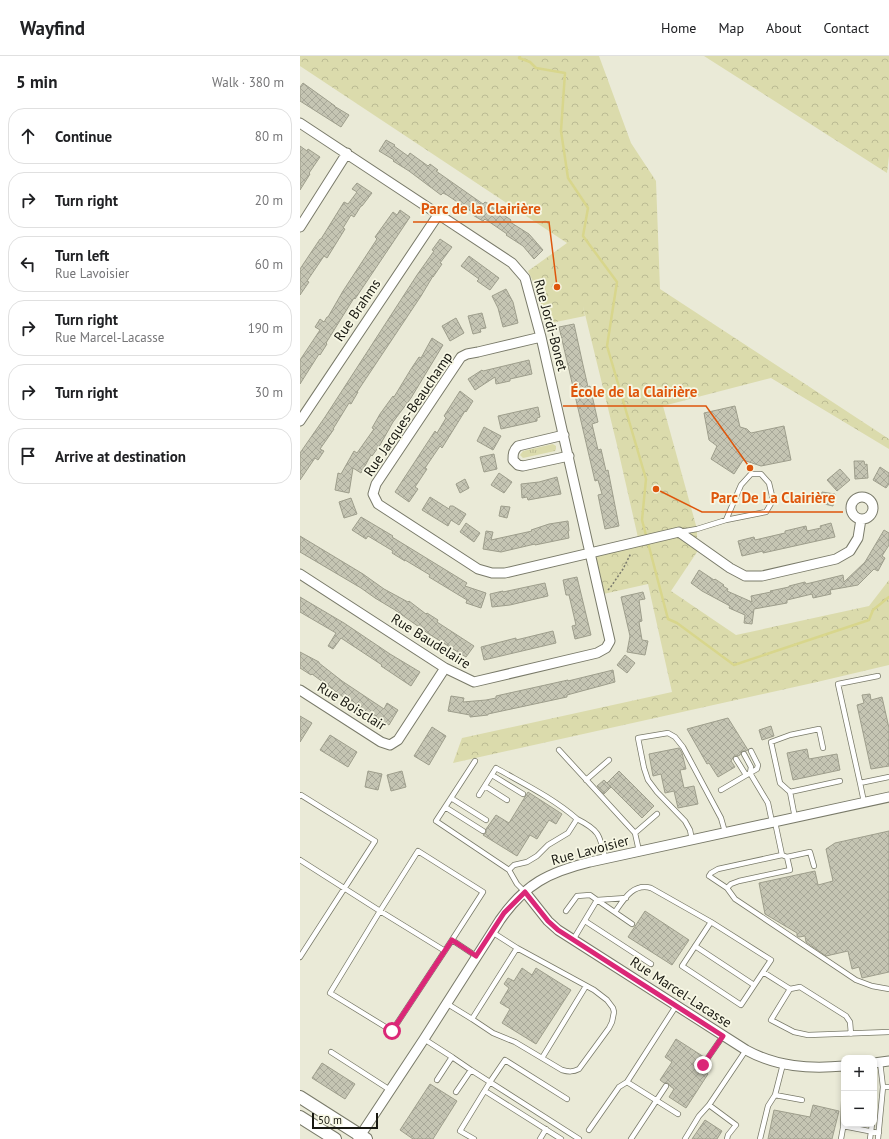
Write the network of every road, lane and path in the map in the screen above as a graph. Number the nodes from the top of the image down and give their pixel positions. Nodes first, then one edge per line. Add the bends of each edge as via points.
1 (300, 123) edge
2 (348, 153) junction
3 (438, 214) junction
4 (300, 226) edge
5 (541, 337) junction
6 (300, 421) edge
7 (564, 435) junction
8 (569, 456) junction
9 (861, 519) dead end
10 (726, 520) junction
11 (679, 532) junction
12 (639, 542) junction
13 (590, 553) junction
14 (300, 574) edge
15 (599, 595) junction
16 (606, 648) joint
17 (445, 668) junction
18 (878, 676) dead end
19 (300, 690) edge
20 (823, 748) dead end
21 (559, 750) dead end
22 (751, 751) dead end
23 (744, 754) dead end
24 (736, 759) dead end
25 (609, 760) dead end
26 (475, 761) dead end
27 (748, 774) junction
28 (492, 775) junction
29 (889, 777) edge
30 (586, 780) junction
31 (840, 781) dead end
32 (860, 783) junction
33 (485, 786) junction
34 (721, 790) dead end
35 (790, 792) junction
36 (523, 794) dead end
37 (300, 796) edge
38 (479, 796) dead end
39 (451, 798) junction
40 (889, 799) edge
41 (507, 800) dead end
42 (864, 802) junction
43 (445, 807) junction
44 (657, 814) dead end
45 (795, 818) junction
46 (577, 819) junction
47 (486, 820) dead end
48 (773, 822) junction
49 (483, 831) dead end
50 (725, 832) junction
51 (635, 833) junction
52 (692, 840) junction
53 (639, 851) junction
54 (784, 856) junction
55 (605, 858) junction
56 (300, 860) edge
57 (814, 866) dead end
58 (509, 870) junction
59 (344, 888) junction
60 (727, 888) junction
61 (525, 892) junction
62 (626, 898) junction
63 (598, 900) junction
64 (380, 911) junction
65 (566, 911) dead end
66 (615, 912) junction
67 (585, 921) junction
68 (711, 922) junction
69 (632, 924) dead end
70 (492, 932) junction
71 (452, 940) junction
72 (573, 940) junction
73 (695, 946) junction
74 (518, 948) junction
75 (445, 951) junction
76 (476, 956) junction
77 (300, 957) edge
78 (651, 964) dead end
79 (763, 972) junction
80 (754, 985) junction
81 (586, 986) junction
82 (790, 989) junction
83 (889, 989) edge
84 (446, 1003) junction
85 (676, 1006) junction
86 (472, 1019) junction
87 (889, 1032) edge
88 (851, 1034) junction
89 (723, 1036) junction
90 (424, 1039) junction
91 (746, 1050) junction
92 (331, 1052) dead end
93 (452, 1057) junction
94 (542, 1058) junction
95 (881, 1062) edge
96 (783, 1064) junction
97 (703, 1065) dead end
98 (841, 1066) edge
99 (471, 1070) junction
100 (437, 1080) dead end
101 (490, 1082) junction
102 (627, 1082) junction
103 (666, 1086) dead end
104 (883, 1087) junction
105 (889, 1087) edge
106 (390, 1090) junction
107 (485, 1091) junction
108 (456, 1092) dead end
109 (775, 1095) junction
110 (300, 1097) edge
111 (567, 1098) dead end
112 (656, 1100) junction
113 (802, 1100) dead end
114 (709, 1105) junction
115 (678, 1114) dead end
116 (300, 1117) edge
117 (844, 1127) edge
118 (849, 1127) edge
119 (872, 1127) edge
120 (546, 1129) junction
121 (589, 1130) dead end
122 (871, 1131) junction
123 (879, 1132) junction
124 (361, 1138) edge
125 (335, 1139) edge
126 (474, 1139) edge
127 (540, 1139) edge
128 (561, 1139) edge
129 (579, 1139) edge
130 (631, 1139) edge
131 (684, 1139) edge
132 (727, 1139) edge
133 (760, 1139) edge
134 (841, 1139) edge
135 (870, 1139) edge
136 (878, 1139) edge

1 - 2 street, Rue Jordi-Bonet
2 - 3 street, Rue Jordi-Bonet
2 - 4 street
3 - 5 street, Rue Jordi-Bonet via 512,263 525,278
3 - 6 street, Rue Brahms
5 - 7 street, Rue Jordi-Bonet
5 - 13 street, Rue Jacques-Beauchamp via 461,357 376,484 373,494 378,504 478,569 492,573 505,573
7 - 8 street, Rue Jordi-Bonet
7 - 8 street via 518,446 513,453 513,460 523,466
8 - 13 street, Rue Jordi-Bonet
9 - 11 street via 858,538 850,551 836,559 762,576 745,576
10 - 10 lane via 766,512 773,500 769,483 761,474 752,474 741,485
10 - 11 lane
11 - 12 street, Rue Jacques-Beauchamp
12 - 13 street, Rue Jacques-Beauchamp
12 - 15 path via 610,588
13 - 15 street, Rue Jordi-Bonet
14 - 17 street, Rue Baudelaire
15 - 16 street, Rue Jordi-Bonet via 610,641
16 - 17 street, Rue Baudelaire via 597,653 477,682 469,681
17 - 19 street, Rue Boisclair via 398,740 390,745 381,742
18 - 32 lane via 838,684
20 - 35 lane via 819,729 771,742 780,783
21 - 30 lane
22 - 27 lane via 758,765 757,769
23 - 27 lane via 751,767
24 - 27 lane
25 - 30 lane
26 - 39 lane
27 - 34 lane
27 - 48 lane via 768,803
28 - 33 lane
28 - 36 lane
28 - 46 lane via 496,768 550,799
29 - 32 lane
30 - 51 lane
31 - 35 lane
32 - 42 lane
33 - 38 lane
33 - 41 lane
35 - 45 lane
37 - 59 lane via 376,841
39 - 43 lane
39 - 47 lane
40 - 42 street, Rue Lavoisier
42 - 45 street, Rue Lavoisier
43 - 49 lane
43 - 58 lane via 436,821
44 - 51 lane
45 - 48 street, Rue Lavoisier
46 - 55 lane via 590,825 597,833
46 - 58 lane via 568,833 548,845 537,856 514,865
48 - 50 street, Rue Lavoisier
48 - 54 lane
50 - 52 street, Rue Lavoisier
50 - 52 lane via 722,818 675,737 668,733 638,738 648,780 685,821
51 - 53 lane
52 - 53 street, Rue Lavoisier
53 - 55 street, Rue Lavoisier
54 - 57 lane via 810,852
54 - 60 lane via 790,870 739,881
54 - 60 lane via 718,869 711,873 709,876
55 - 61 street, Rue Lavoisier via 553,873
56 - 59 lane
58 - 61 lane
59 - 64 lane
59 - 77 lane
60 - 83 lane via 735,899 856,980
61 - 70 street, Rue Lavoisier via 504,913
61 - 72 street, Rue Marcel-Lacasse via 548,921
62 - 63 lane
62 - 66 lane
62 - 68 lane via 636,888 651,888
63 - 65 lane via 590,894 577,896
63 - 66 lane
63 - 67 lane
64 - 71 lane via 418,851 483,892
64 - 75 lane
64 - 75 lane via 330,993 392,1031
66 - 69 lane
67 - 72 lane
67 - 78 lane
68 - 73 lane
68 - 79 lane via 771,960
70 - 74 lane
70 - 76 street, Rue Lavoisier
71 - 75 lane
71 - 76 lane
72 - 85 street, Rue Marcel-Lacasse
73 - 80 lane
73 - 80 lane via 682,966 741,1005
74 - 81 lane
74 - 86 lane
76 - 84 street, Rue Lavoisier
79 - 80 lane
79 - 82 lane
81 - 94 lane
81 - 94 lane via 608,1000 613,1008 614,1015 609,1028 579,1069 569,1072 562,1070
82 - 88 lane via 800,987 846,1016 850,1022
82 - 88 lane via 771,1020 800,1034
84 - 86 lane
84 - 90 street, Rue Lavoisier
85 - 89 street, Rue Marcel-Lacasse
85 - 102 lane
86 - 94 lane via 493,1033
87 - 88 lane
89 - 91 street, Rue Marcel-Lacasse
89 - 97 lane
90 - 93 lane
90 - 106 street, Rue Lavoisier
91 - 96 street, Rue Marcel-Lacasse
91 - 114 lane
92 - 106 lane
93 - 99 lane
93 - 100 lane
95 - 104 lane
96 - 98 street, Rue Marcel-Lacasse via 807,1068
96 - 109 lane
99 - 101 lane
99 - 108 lane
101 - 107 lane
101 - 111 lane via 505,1060
101 - 129 lane
102 - 112 lane
102 - 121 lane via 619,1087
103 - 112 lane
104 - 105 lane
104 - 123 lane
106 - 124 street, Rue Lavoisier
107 - 120 lane
107 - 126 lane via 460,1131
109 - 113 lane
109 - 133 lane via 768,1106
110 - 124 street
112 - 115 lane
112 - 130 lane
114 - 131 lane
114 - 132 lane via 736,1125
116 - 125 street
117 - 134 lane
118 - 122 lane
119 - 122 lane
120 - 127 lane
120 - 128 lane
122 - 123 lane
122 - 135 lane
123 - 136 lane

